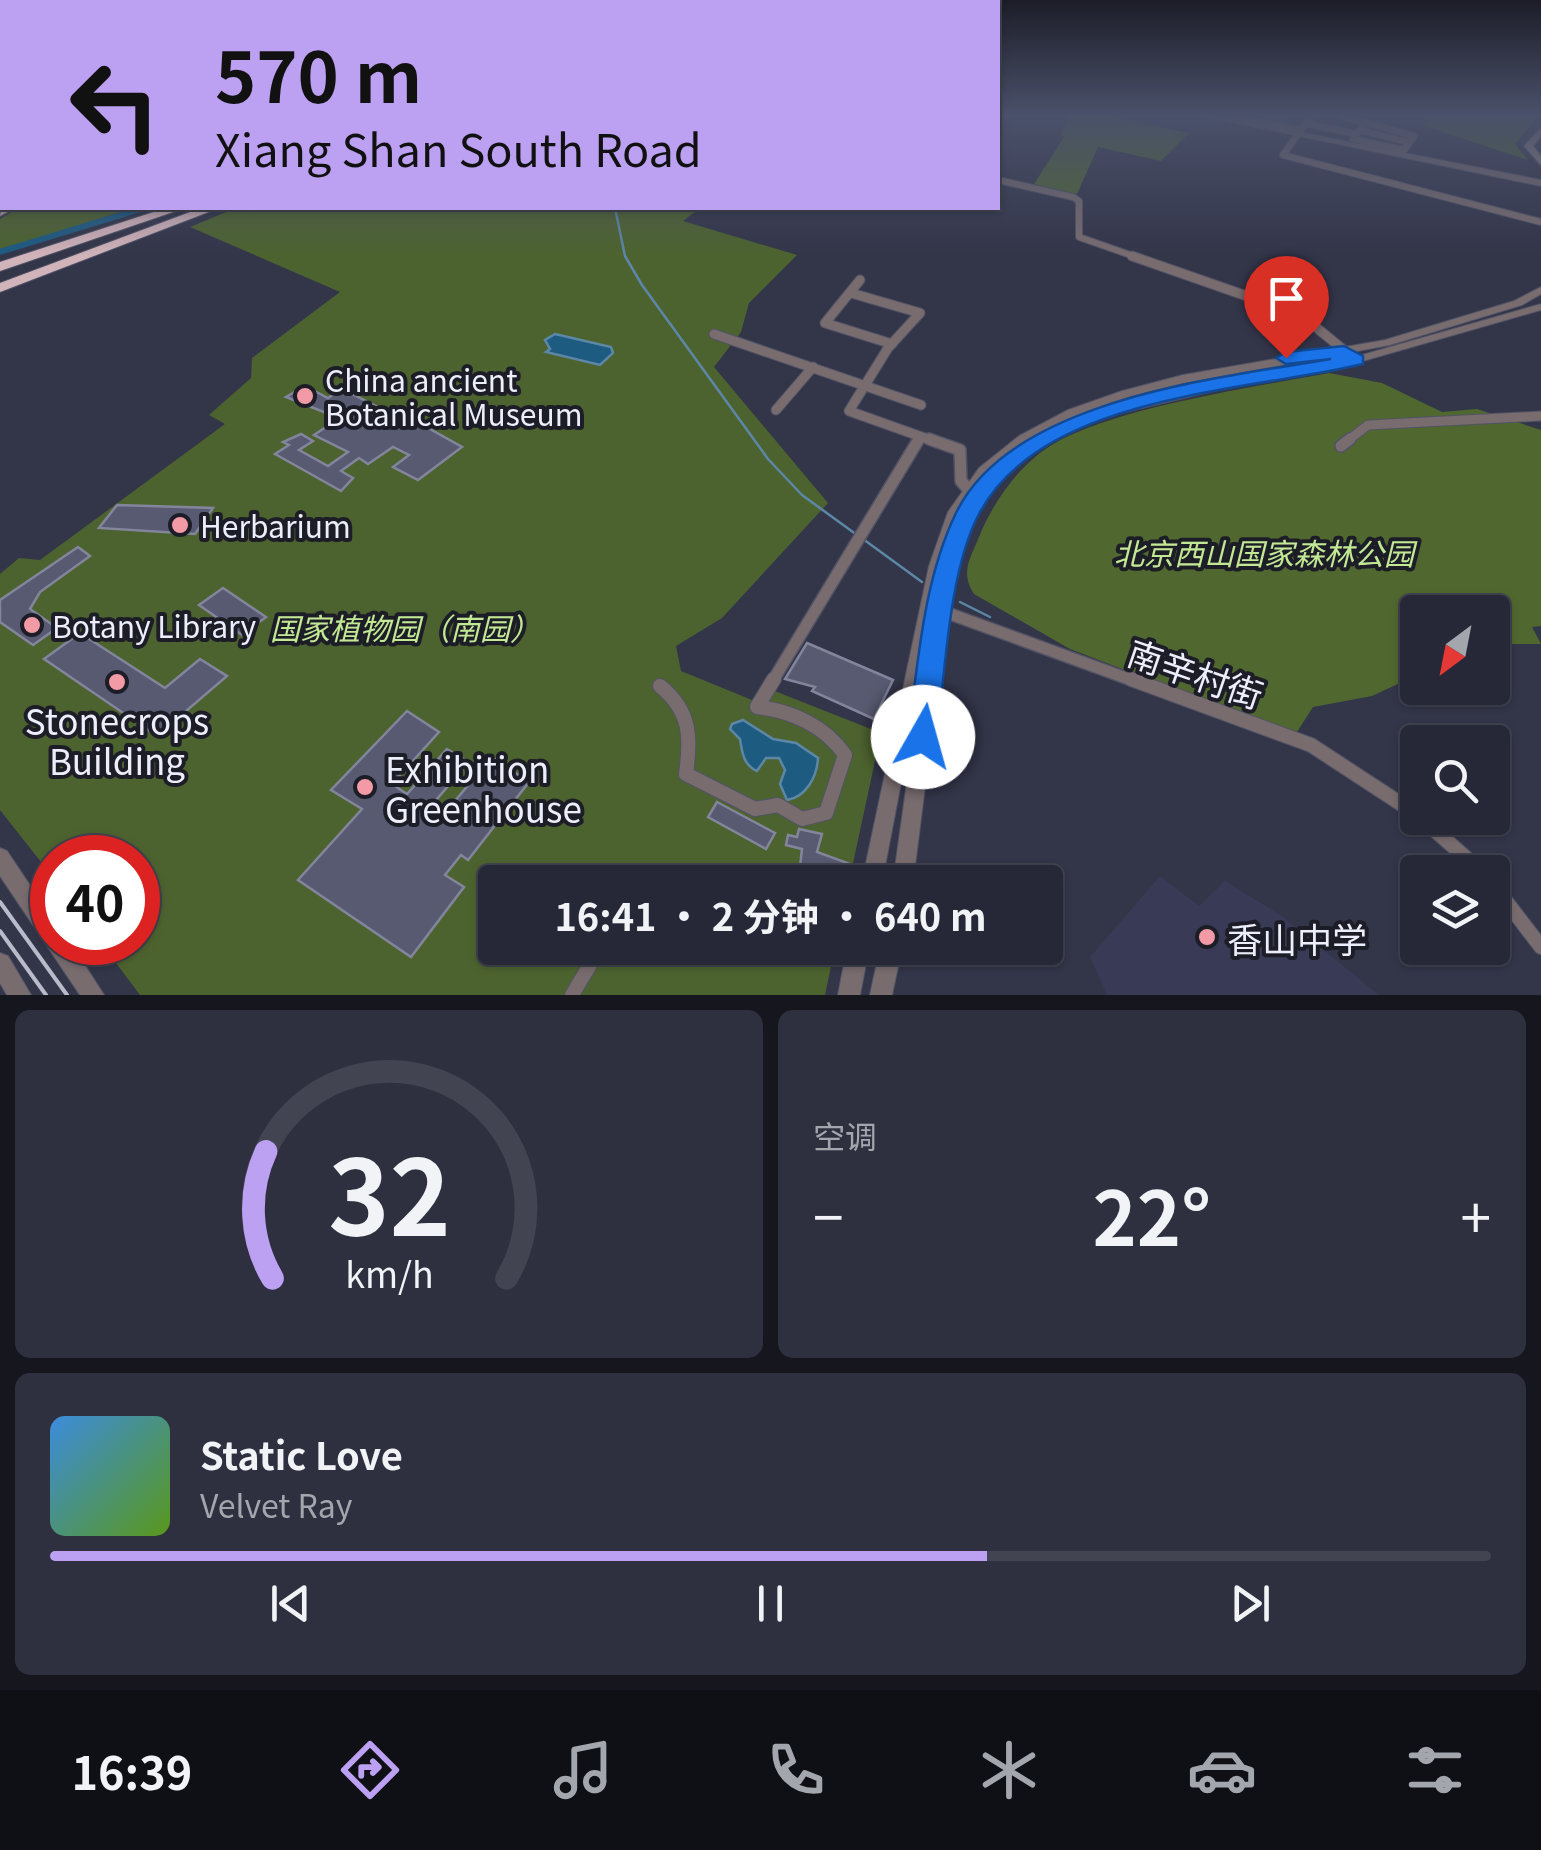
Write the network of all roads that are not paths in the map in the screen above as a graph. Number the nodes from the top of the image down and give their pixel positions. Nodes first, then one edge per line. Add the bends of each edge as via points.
1 (1300, 162) edge
2 (1458, 162) edge
3 (1000, 180) edge
4 (1541, 183) edge
5 (153, 210) edge
6 (172, 210) edge
7 (192, 210) edge
8 (207, 210) edge
9 (1541, 222) edge
10 (0, 256) edge
11 (0, 271) edge
12 (860, 280) dead end
13 (0, 288) edge
14 (1541, 290) edge
15 (850, 293) junction
16 (1541, 306) edge
17 (714, 334) dead end
18 (892, 344) junction
19 (1350, 356) junction
20 (813, 367) junction
21 (863, 386) junction
22 (921, 404) dead end
23 (776, 410) dead end
24 (1541, 416) edge
25 (920, 438) junction
26 (1341, 446) dead end
27 (969, 490) junction
28 (942, 611) junction
29 (660, 686) dead end
30 (1400, 802) edge
31 (1440, 835) edge
32 (1463, 855) edge
33 (0, 858) edge
34 (875, 865) edge
35 (906, 865) edge
36 (30, 903) edge
37 (1510, 907) edge
38 (1541, 947) edge
39 (0, 964) edge
40 (73, 965) edge
41 (590, 965) edge
42 (855, 965) edge
43 (887, 965) edge
44 (20, 995) edge
45 (93, 995) edge
46 (572, 995) edge
47 (849, 995) edge
48 (881, 995) edge

1 - 9 street
2 - 4 street
3 - 19 street via 1079,201 1080,238 1301,315
5 - 10 highway
6 - 11 highway
7 - 11 highway
8 - 13 highway
12 - 15 street
14 - 19 street
15 - 18 street via 825,323
15 - 18 street via 920,313
16 - 19 street
17 - 20 street
18 - 21 street
19 - 27 street via 1286,358 1084,409 1027,436
19 - 28 street via 1090,416 1035,442 988,483 968,512
20 - 21 street
20 - 23 street
21 - 22 street
21 - 25 street via 849,411
24 - 26 street via 1368,425
25 - 27 street via 960,450 961,480
25 - 29 street via 757,707 835,736 845,755 826,814 802,819 778,805 755,809 686,774 688,711
27 - 34 street via 943,540 932,580
28 - 30 street, 南辛村街 via 1310,745
28 - 35 street
31 - 32 street, 南辛村街
33 - 36 street
37 - 38 street
39 - 44 street
40 - 45 street
41 - 46 street
42 - 47 street
43 - 48 street

